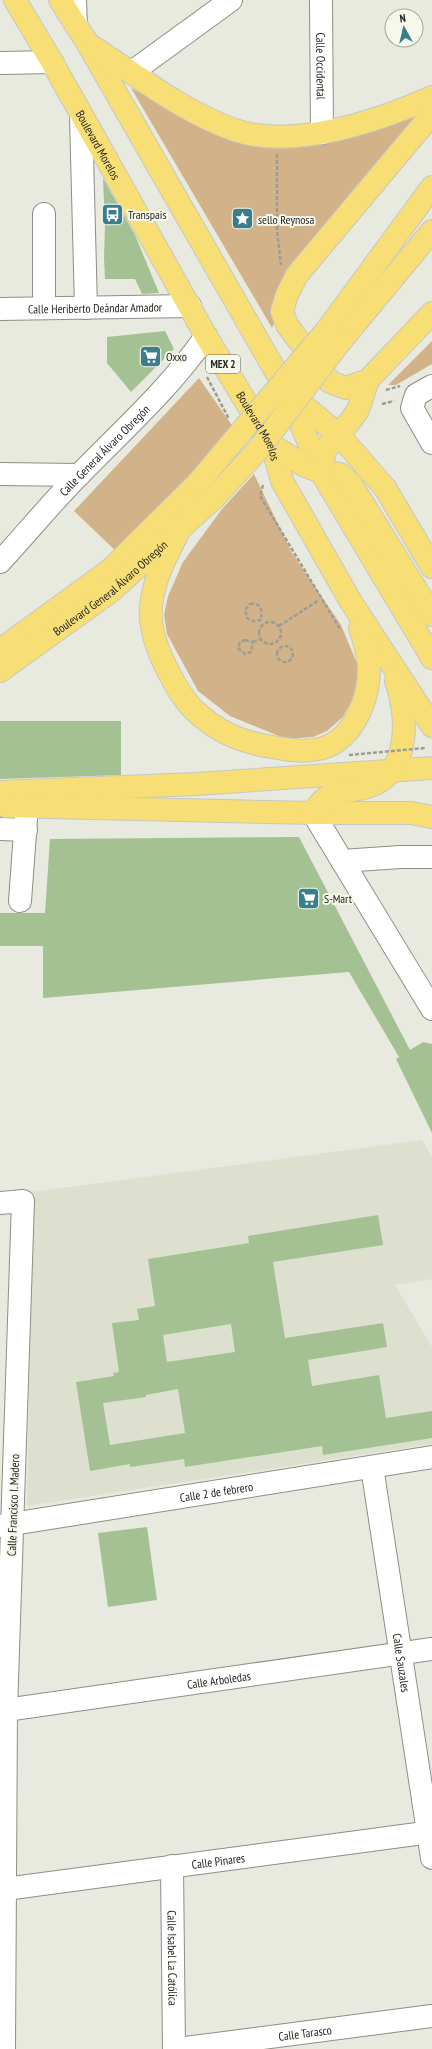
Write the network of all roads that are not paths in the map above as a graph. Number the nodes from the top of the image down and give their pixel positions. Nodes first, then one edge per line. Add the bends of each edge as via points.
1 (15, 0) edge
2 (60, 0) edge
3 (75, 0) edge
4 (231, 0) edge
5 (321, 0) edge
6 (76, 25) junction
7 (88, 44) junction
8 (52, 62) junction
9 (0, 63) edge
10 (132, 72) junction
11 (432, 97) edge
12 (432, 114) edge
13 (81, 116) junction
14 (322, 133) junction
15 (432, 188) edge
16 (44, 214) dead end
17 (432, 231) edge
18 (190, 306) junction
19 (44, 308) junction
20 (86, 308) junction
21 (0, 309) edge
22 (432, 313) edge
23 (206, 336) junction
24 (333, 337) junction
25 (368, 380) junction
26 (432, 386) edge
27 (288, 393) junction
28 (339, 435) junction
29 (432, 443) edge
30 (272, 445) junction
31 (321, 472) junction
32 (0, 474) edge
33 (79, 475) junction
34 (182, 525) junction
35 (0, 562) edge
36 (432, 567) edge
37 (351, 602) junction
38 (432, 615) edge
39 (0, 650) edge
40 (432, 658) edge
41 (388, 660) junction
42 (0, 671) edge
43 (432, 726) edge
44 (432, 768) edge
45 (392, 771) junction
46 (196, 784) junction
47 (0, 792) edge
48 (28, 800) junction
49 (0, 806) edge
50 (313, 813) junction
51 (432, 817) edge
52 (0, 829) edge
53 (26, 830) junction
54 (432, 858) edge
55 (342, 860) junction
56 (20, 901) dead end
57 (432, 1009) edge
58 (0, 1203) edge
59 (432, 1457) edge
60 (372, 1467) junction
61 (6, 1525) edge
62 (432, 1649) edge
63 (400, 1653) junction
64 (6, 1710) junction
65 (430, 1833) edge
66 (2, 1849) edge
67 (432, 1858) edge
68 (172, 1866) junction
69 (5, 1889) junction
70 (432, 2016) edge
71 (4, 2049) edge
72 (174, 2049) edge
73 (178, 2049) edge

1 - 8 main road, Boulevard Morelos / MEX 2
2 - 6 main road
3 - 6 street
4 - 10 street
5 - 14 street, Calle Occidental
6 - 7 main road
7 - 10 main road
7 - 27 main road
8 - 9 street
8 - 13 main road, Boulevard Morelos / MEX 2
10 - 14 main road via 201,115 236,130 272,137
11 - 14 main road via 380,117
12 - 25 main road via 297,275 282,311 287,325 330,382 346,388
13 - 18 main road, Boulevard Morelos / MEX 2
13 - 20 street
15 - 24 main road
16 - 19 street
17 - 24 main road
18 - 20 street, Calle Heriberto Deándar Amador
18 - 23 main road, Boulevard Morelos / MEX 2
19 - 20 street, Calle Heriberto Deándar Amador
19 - 21 street, Calle Heriberto Deándar Amador
22 - 25 main road
23 - 30 main road, Boulevard Morelos / MEX 2
23 - 33 street, Calle General Álvaro Obregón via 194,354
24 - 34 main road, Boulevard General Álvaro Obregón, bridge via 258,450 214,498
24 - 39 main road, Boulevard General Álvaro Obregón, bridge via 198,483 110,570
25 - 28 main road via 358,410
26 - 29 street via 416,395 412,408
27 - 28 main road
27 - 31 main road
28 - 31 main road via 325,450
28 - 36 main road via 385,488
30 - 31 main road via 303,465
30 - 37 main road, Boulevard Morelos / MEX 2 via 282,481
31 - 38 main road via 340,474 351,484
31 - 40 main road
32 - 33 street
33 - 35 street, Calle General Álvaro Obregón
34 - 37 main road via 156,577 151,608 154,634 160,655 177,689 211,724 240,741 285,750 314,750 339,739 350,728 363,704 369,667 367,651
34 - 42 main road, Boulevard General Álvaro Obregón via 110,592
37 - 41 main road, Boulevard Morelos / MEX 2
41 - 43 main road, Boulevard Morelos / MEX 2
41 - 45 main road via 405,717 400,754
44 - 45 main road
45 - 46 main road
45 - 50 main road via 371,786 328,796 321,800
46 - 48 main road
46 - 50 main road via 225,794 291,801
47 - 48 main road
48 - 49 main road
48 - 50 main road
48 - 53 street
50 - 51 main road via 411,813
50 - 55 street
52 - 53 street
53 - 56 street
54 - 55 street via 420,856
55 - 57 street
58 - 61 street, Calle Francisco I. Madero via 23,1200
59 - 60 street, Calle 2 de febrero
60 - 61 street, Calle 2 de febrero
60 - 63 street, Calle Sauzales
61 - 64 street, Calle Francisco I. Madero
62 - 63 street, Calle Arboledas
63 - 64 street, Calle Arboledas
63 - 65 street, Calle Sauzales
64 - 66 street, Calle Francisco I. Madero
65 - 67 street, Calle Sauzales
65 - 68 street, Calle Pinares
66 - 69 street, Calle Francisco I. Madero
68 - 69 street, Calle Pinares
68 - 72 street, Calle Isabel La Católica
69 - 71 street, Calle Francisco I. Madero
70 - 73 street, Calle Tarasco

